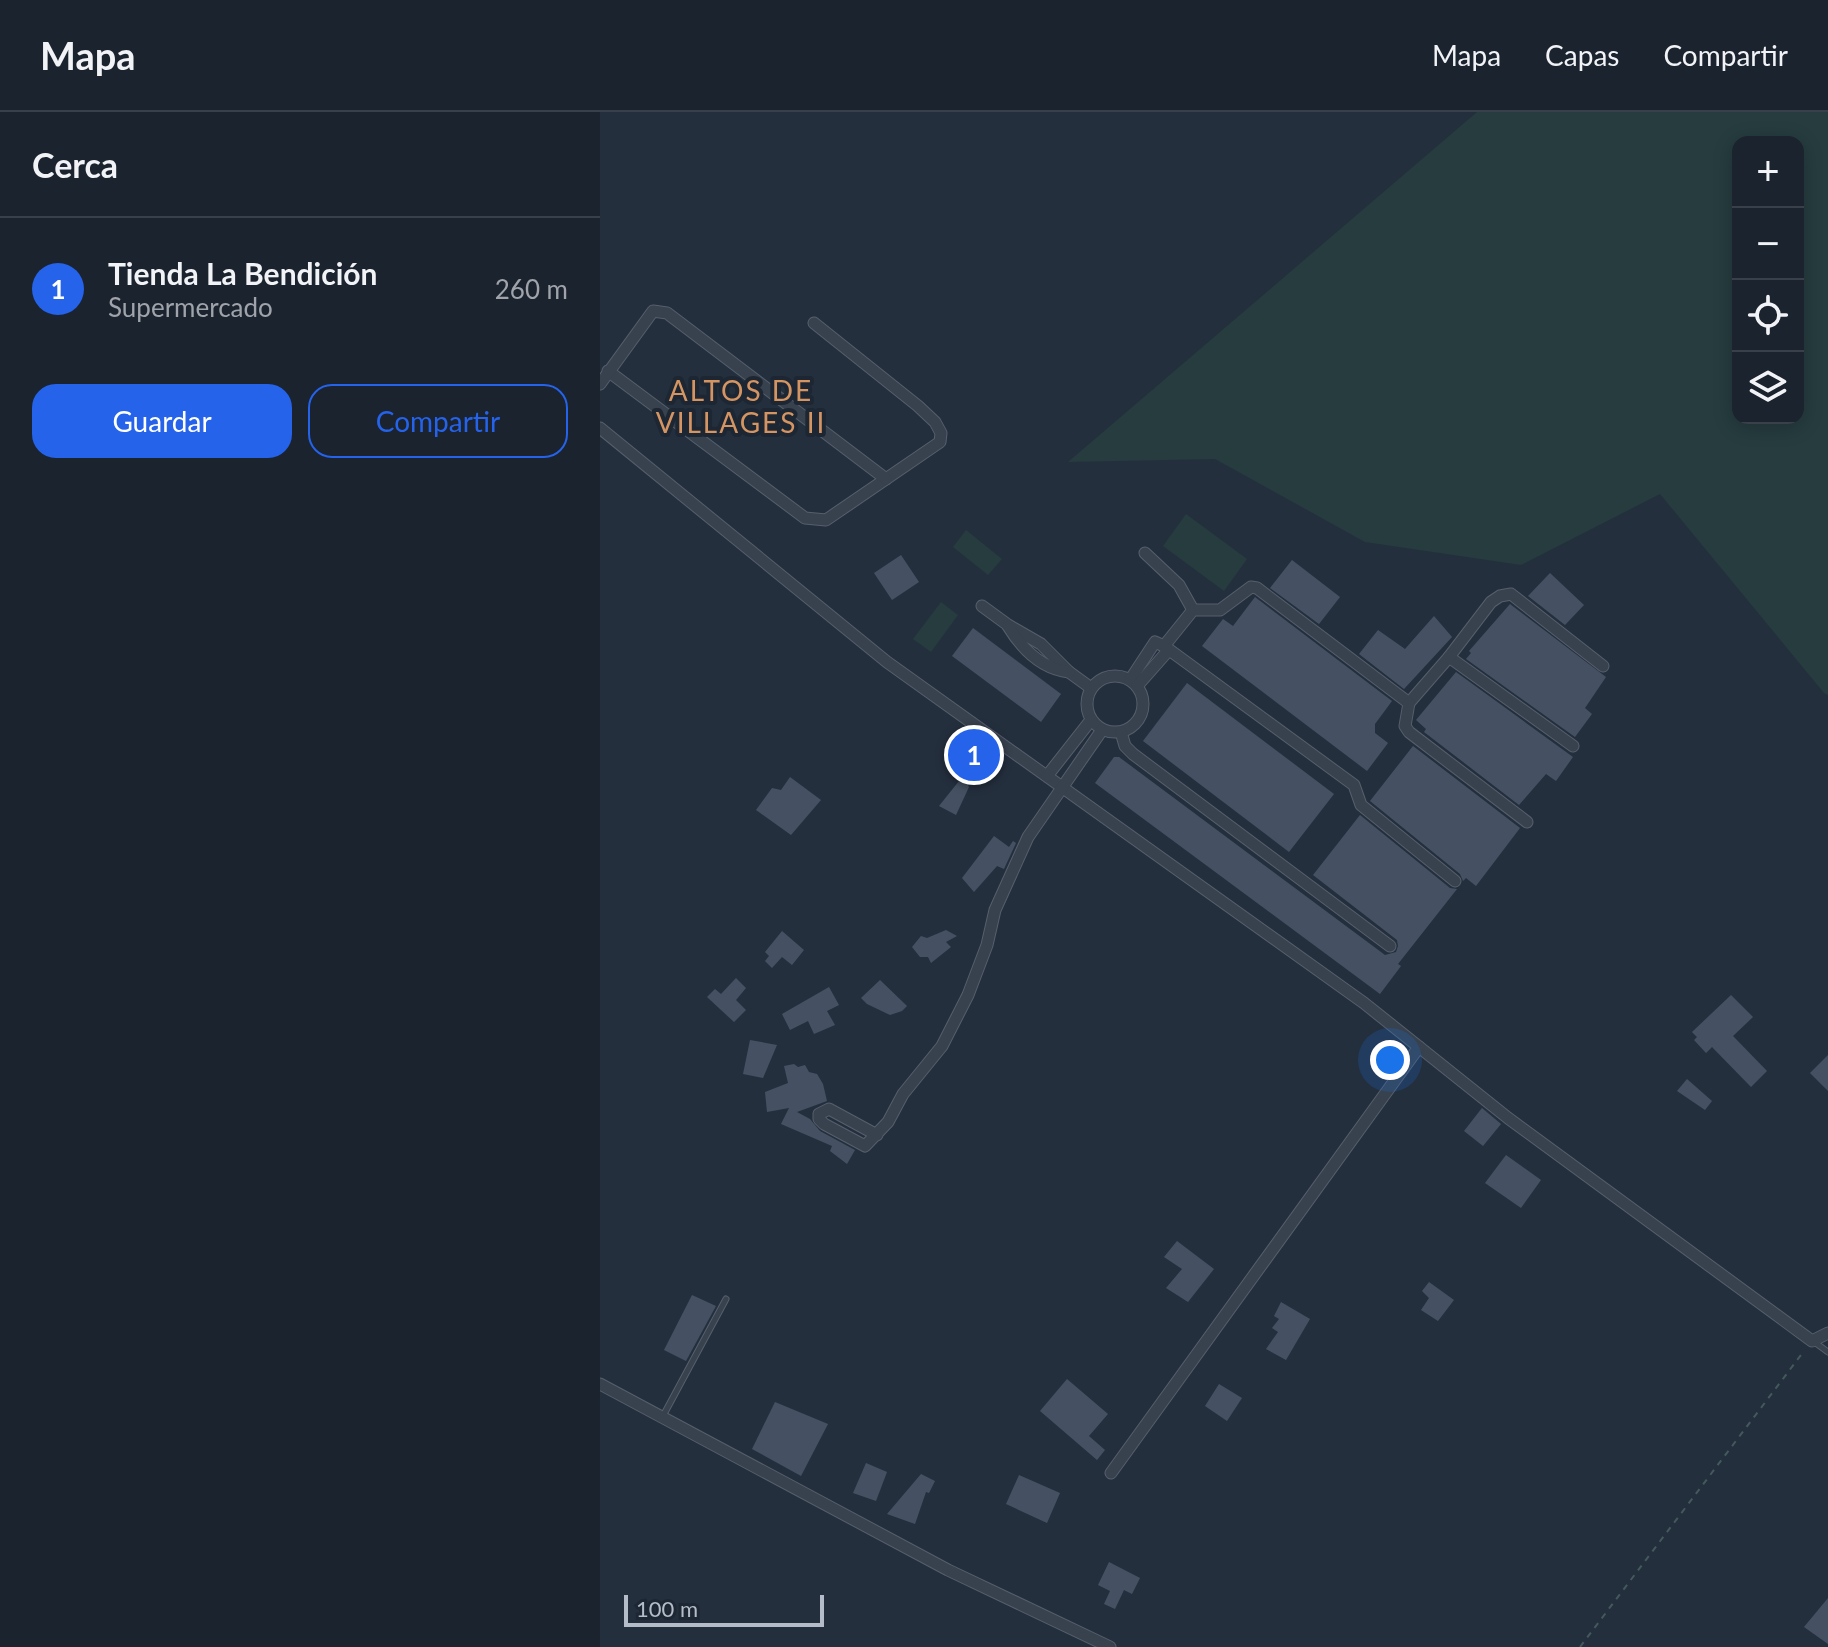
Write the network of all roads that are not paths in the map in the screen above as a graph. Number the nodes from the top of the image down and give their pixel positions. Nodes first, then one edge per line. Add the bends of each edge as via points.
1 (814, 323) dead end
2 (608, 371) junction
3 (600, 384) edge
4 (600, 428) edge
5 (886, 479) junction
6 (1145, 553) dead end
7 (982, 606) dead end
8 (1193, 610) junction
9 (1164, 646) junction
10 (1449, 657) junction
11 (1603, 666) dead end
12 (1134, 683) junction
13 (1091, 688) junction
14 (1409, 703) junction
15 (1091, 720) junction
16 (1102, 730) junction
17 (1121, 732) junction
18 (1573, 746) dead end
19 (1047, 776) junction
20 (1061, 786) junction
21 (1527, 822) dead end
22 (1455, 881) dead end
23 (1390, 946) dead end
24 (1419, 1047) junction
25 (877, 1135) junction
26 (726, 1299) dead end
27 (1828, 1333) edge
28 (1812, 1341) junction
29 (1828, 1352) edge
30 (600, 1384) edge
31 (663, 1417) junction
32 (1111, 1473) dead end
33 (1110, 1647) edge

1 - 5 street via 918,406 941,433 940,442
2 - 3 street
2 - 5 street via 805,518 826,520
2 - 5 street via 653,311 667,313
4 - 19 street via 887,662
6 - 8 street via 1179,585
7 - 13 street via 1008,625 1040,661
8 - 9 street
8 - 14 street via 1220,610 1246,589 1257,588
9 - 12 street via 1167,652
9 - 22 street via 1354,785 1361,805
10 - 11 street via 1491,602 1511,594
10 - 14 street
10 - 18 street
12 - 13 street via 1113,676
12 - 17 street via 1142,713
13 - 15 street via 1086,707
14 - 21 street via 1409,732
15 - 16 street
15 - 19 street
16 - 17 street
16 - 20 street
17 - 23 street via 1133,754
19 - 20 street
20 - 24 street
20 - 25 street via 1028,837 995,910 968,995 942,1046
24 - 28 street
24 - 32 street
25 - 25 street via 829,1109 819,1114 824,1124 860,1145 869,1145
26 - 31 lane
27 - 28 street
28 - 29 lane
30 - 31 street
31 - 33 street via 948,1570

